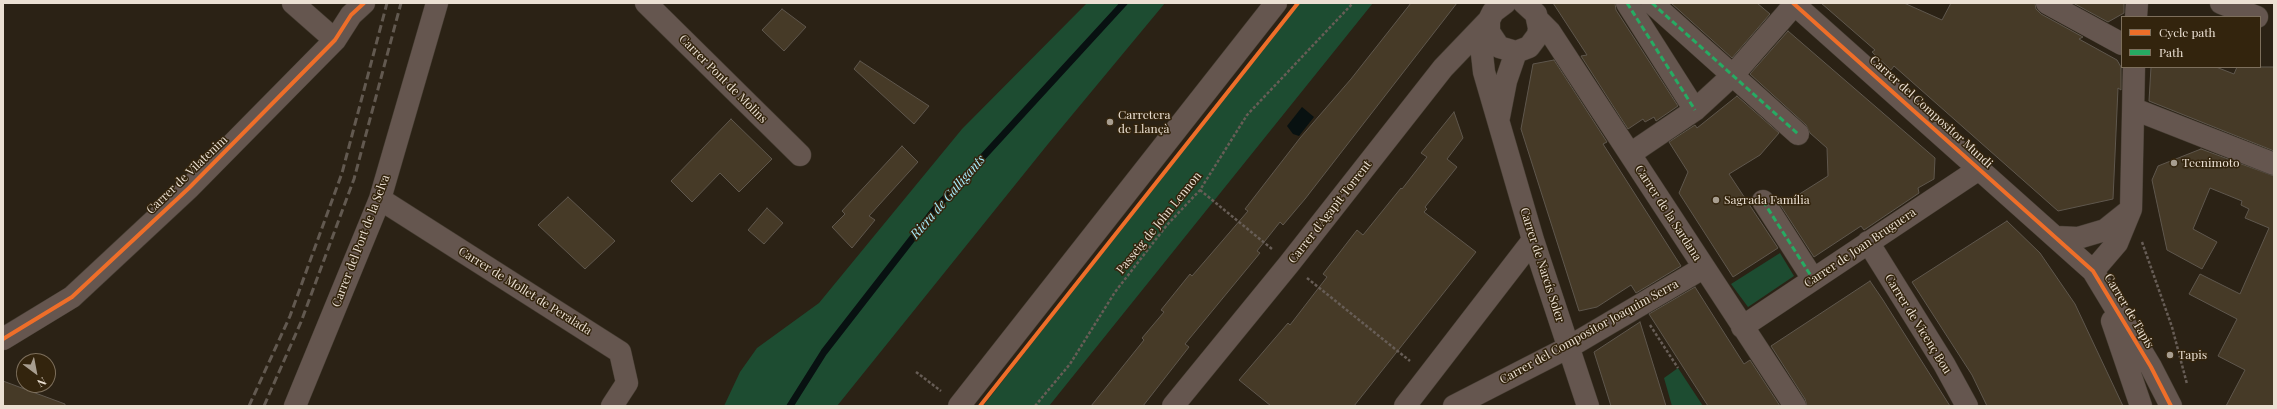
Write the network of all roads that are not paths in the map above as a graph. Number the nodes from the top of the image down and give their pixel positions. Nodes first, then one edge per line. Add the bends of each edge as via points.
1 (294, 3) edge
2 (437, 3) edge
3 (646, 3) edge
4 (1276, 3) edge
5 (1505, 3) edge
6 (1524, 3) edge
7 (1627, 3) edge
8 (1652, 3) edge
9 (2047, 3) edge
10 (2137, 3) edge
11 (2221, 3) edge
12 (1794, 4) edge
13 (354, 7) edge
14 (2136, 16) edge
15 (2254, 16) edge
16 (2261, 18) edge
17 (1539, 21) junction
18 (2274, 24) edge
19 (1489, 26) junction
20 (336, 40) junction
21 (2121, 43) edge
22 (1516, 52) junction
23 (2134, 68) edge
24 (1733, 74) junction
25 (2134, 109) junction
26 (1695, 110) junction
27 (1499, 122) junction
28 (1798, 134) dead end
29 (1630, 154) junction
30 (800, 155) dead end
31 (2274, 164) edge
32 (1979, 169) junction
33 (380, 199) junction
34 (1763, 201) dead end
35 (2131, 209) junction
36 (2056, 237) junction
37 (1533, 240) junction
38 (1868, 242) junction
39 (1703, 268) junction
40 (2093, 271) junction
41 (1813, 280) junction
42 (1742, 327) junction
43 (3, 339) edge
44 (1568, 347) junction
45 (295, 406) edge
46 (612, 406) edge
47 (960, 406) edge
48 (1173, 406) edge
49 (1405, 406) edge
50 (1454, 406) edge
51 (1588, 406) edge
52 (1795, 406) edge
53 (1967, 406) edge
54 (2141, 406) edge
55 (2171, 406) edge

1 - 20 street
2 - 33 street, Carrer del Port de la Selva
3 - 30 street, Carrer Pont de Molins
4 - 47 street
5 - 19 street, Carrer d'Agapit Torrent via 1493,12
6 - 17 street, Carrer de la Sardana via 1532,8
7 - 26 street
8 - 24 street
9 - 21 street
10 - 14 street
11 - 15 street
12 - 24 street
12 - 32 street, Carrer del Compositor Mundi
13 - 20 street, Carrer de Vilatenim
16 - 18 street
17 - 22 street via 1538,35 1534,41 1529,47
17 - 29 street, Carrer de la Sardana via 1550,32
19 - 22 street via 1499,47
19 - 27 street, Carrer de Narcís Soler via 1482,54 1484,72
19 - 48 street, Carrer d'Agapit Torrent via 1443,68 1289,264
20 - 43 street, Carrer de Vilatenim via 189,188 72,297
22 - 27 street, Carrer de Narcís Soler via 1500,109
23 - 25 street, Carrer de Tapis
24 - 26 street
24 - 28 street
25 - 31 street
25 - 35 street, Carrer de Tapis
26 - 29 street
27 - 37 street, Carrer de Narcís Soler
29 - 39 street, Carrer de la Sardana
32 - 36 street, Carrer del Compositor Mundi
32 - 38 street, Carrer de Joan Bruguera
33 - 45 street, Carrer del Port de la Selva
33 - 46 street, Carrer de Mollet de Peralada via 620,352 626,383
34 - 41 street
35 - 36 street via 2105,230 2078,238
35 - 40 street, Carrer de Tapis via 2117,243
36 - 40 street, Carrer de Tapis
37 - 44 street, Carrer de Narcís Soler
37 - 49 street
38 - 41 street, Carrer de Joan Bruguera
38 - 53 street, Carrer de Vicenç Bou via 1944,364
39 - 42 street, Carrer de la Sardana
39 - 44 street, Carrer del Compositor Joaquim Serra
40 - 54 street, Carrer de Tapis
40 - 55 street, Carrer de Tapis via 2151,367
41 - 42 street, Carrer de Joan Bruguera
42 - 52 street, Carrer de la Sardana
44 - 50 street, Carrer del Compositor Joaquim Serra
44 - 51 street, Carrer de Narcís Soler

